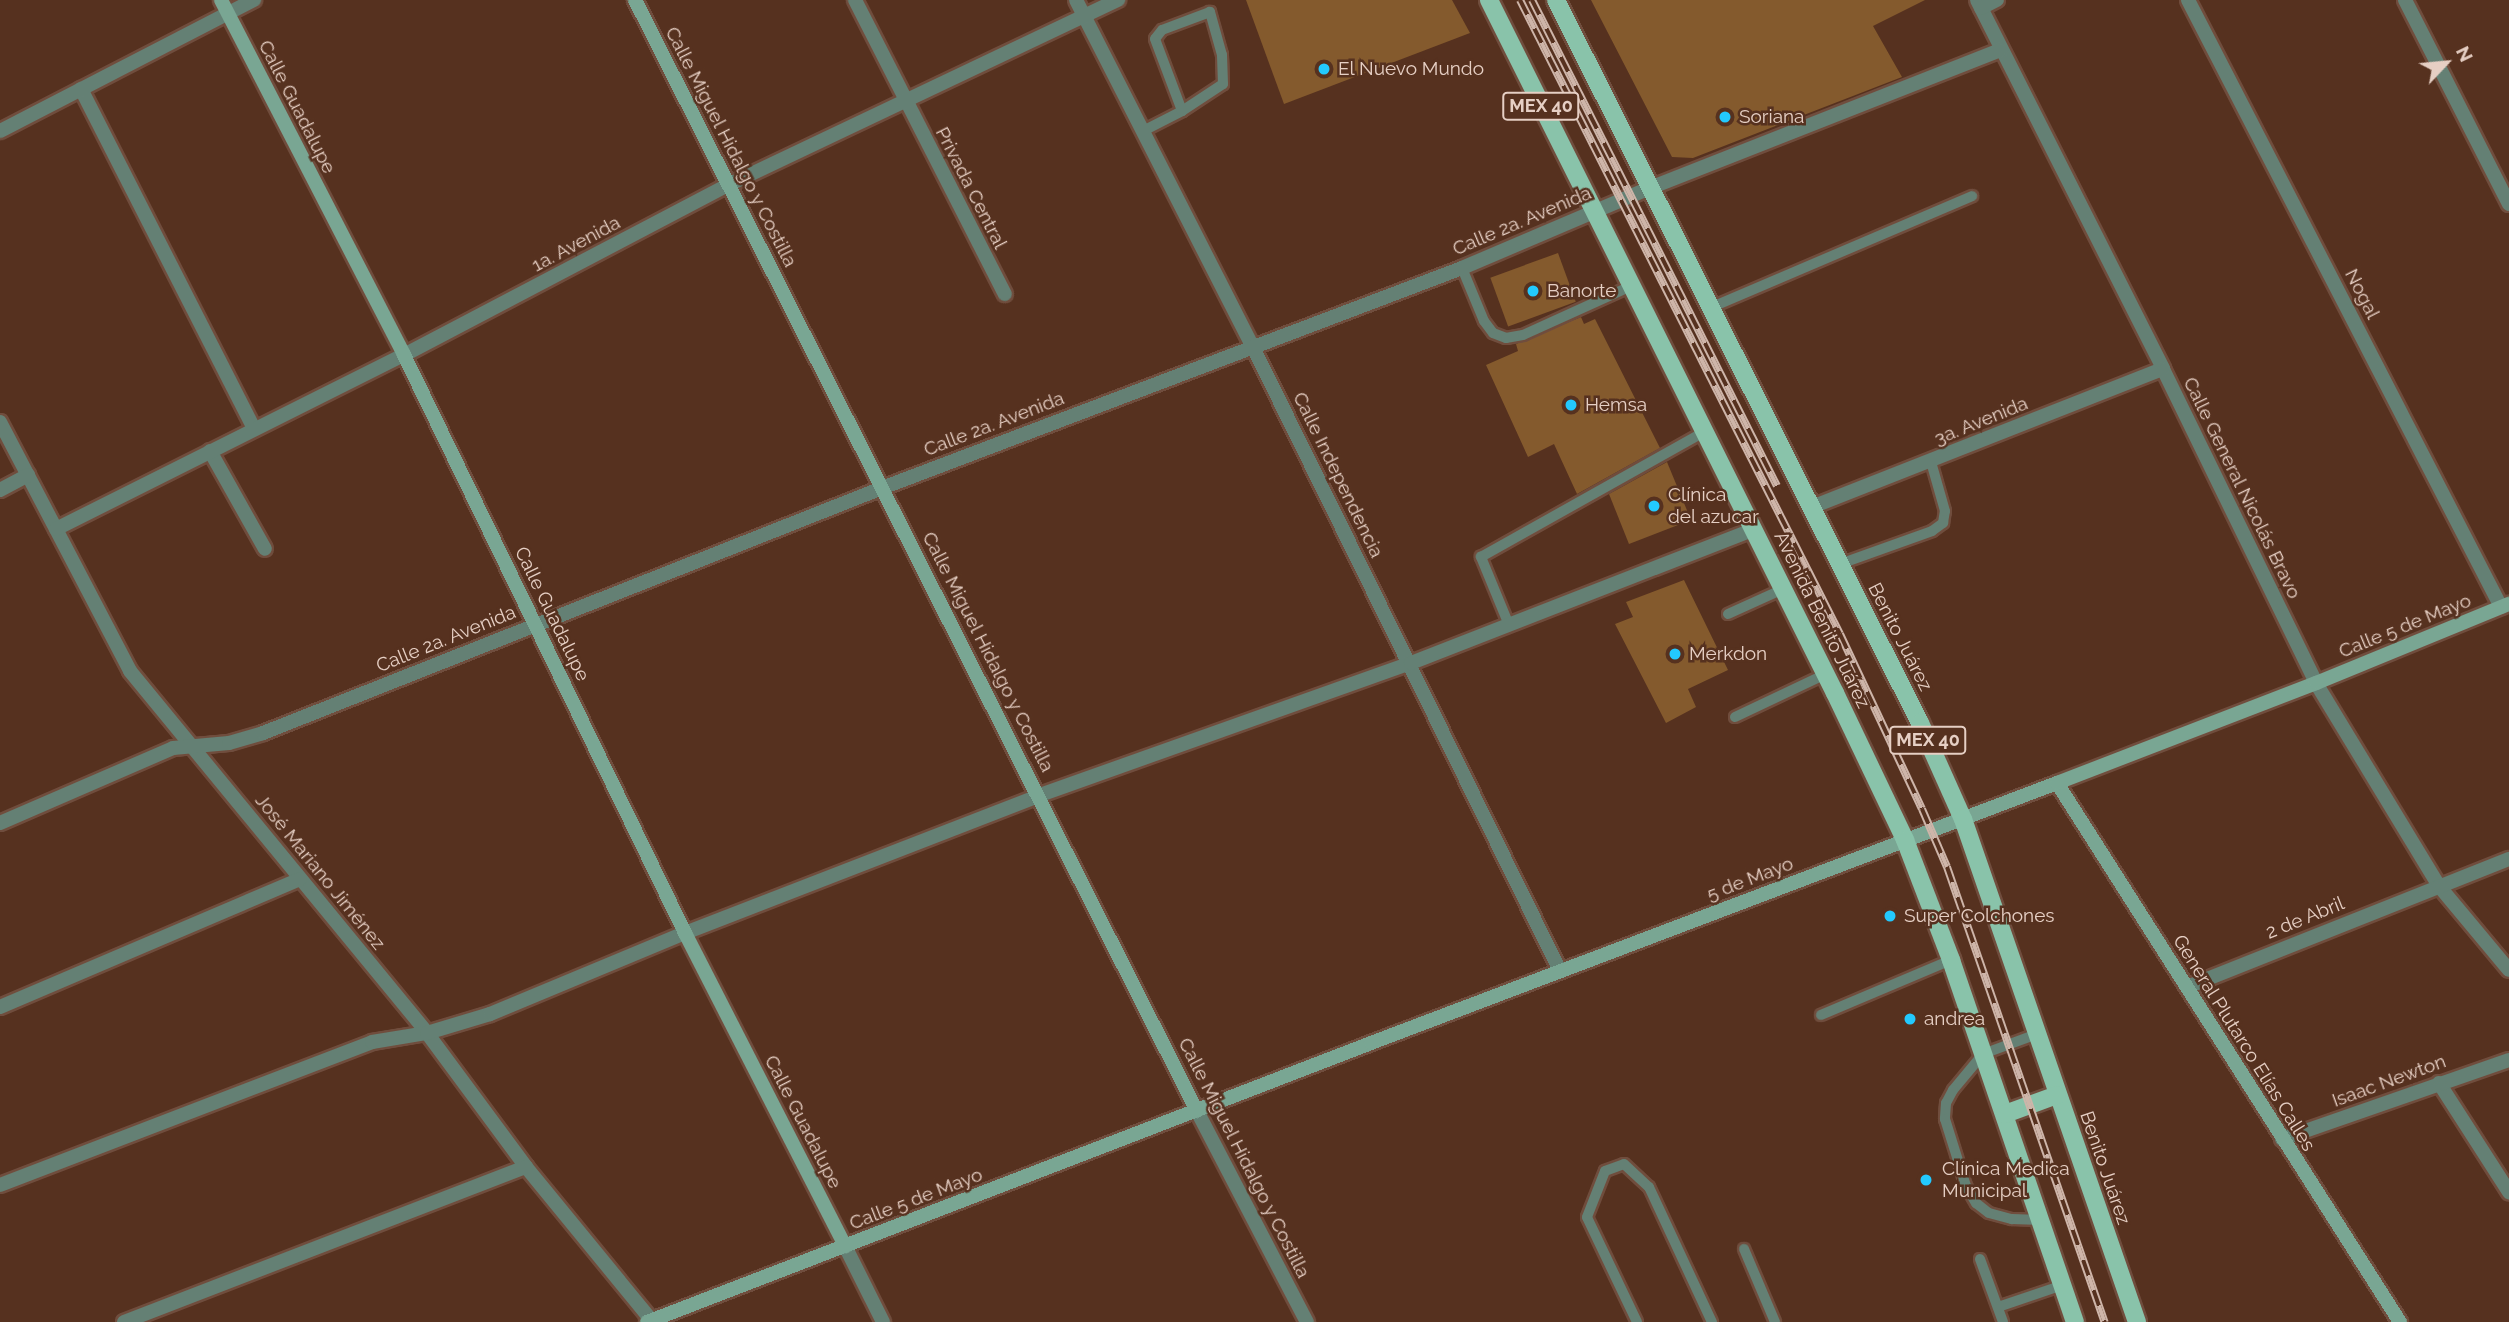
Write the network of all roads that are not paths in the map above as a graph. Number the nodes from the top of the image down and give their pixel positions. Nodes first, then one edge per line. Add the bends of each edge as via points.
1 (254, 0) edge
2 (635, 0) edge
3 (855, 0) edge
4 (1076, 0) edge
5 (1118, 0) edge
6 (1206, 0) edge
7 (1489, 0) edge
8 (1556, 0) edge
9 (1997, 0) edge
10 (2188, 0) edge
11 (2405, 0) edge
12 (1979, 4) edge
13 (224, 7) edge
14 (1210, 12) junction
15 (1084, 14) junction
16 (2000, 50) junction
17 (81, 89) junction
18 (904, 99) junction
19 (1182, 111) junction
20 (0, 131) edge
21 (1143, 131) junction
22 (728, 186) junction
23 (1650, 188) junction
24 (1972, 196) dead end
25 (2509, 204) edge
26 (1593, 212) junction
27 (1462, 268) junction
28 (1631, 286) junction
29 (1004, 294) dead end
30 (1710, 308) junction
31 (1253, 347) junction
32 (404, 355) junction
33 (2163, 369) junction
34 (0, 422) edge
35 (254, 428) junction
36 (1704, 432) junction
37 (210, 451) junction
38 (1931, 462) junction
39 (28, 475) junction
40 (882, 488) junction
41 (0, 490) edge
42 (1812, 507) junction
43 (56, 529) junction
44 (1753, 530) junction
45 (265, 549) dead end
46 (1840, 564) junction
47 (1783, 589) junction
48 (2505, 605) edge
49 (1728, 614) dead end
50 (535, 623) junction
51 (1509, 625) junction
52 (1410, 663) junction
53 (1826, 674) junction
54 (2316, 683) junction
55 (1734, 716) dead end
56 (192, 746) junction
57 (2057, 783) junction
58 (1040, 795) junction
59 (1963, 819) junction
60 (0, 823) edge
61 (1905, 840) junction
62 (2509, 859) edge
63 (300, 878) junction
64 (2439, 886) junction
65 (685, 933) junction
66 (1951, 960) junction
67 (2509, 970) edge
68 (1560, 971) junction
69 (2187, 987) junction
70 (0, 1006) edge
71 (1821, 1014) dead end
72 (427, 1033) junction
73 (2036, 1034) junction
74 (1983, 1054) junction
75 (2509, 1060) edge
76 (2439, 1083) junction
77 (2057, 1095) junction
78 (1197, 1111) junction
79 (2005, 1114) junction
80 (2283, 1139) junction
81 (526, 1167) junction
82 (0, 1185) edge
83 (2509, 1192) edge
84 (2041, 1220) junction
85 (845, 1246) junction
86 (1744, 1249) dead end
87 (1980, 1259) dead end
88 (2063, 1285) junction
89 (1998, 1307) junction
90 (651, 1321) edge
91 (124, 1322) edge
92 (883, 1322) edge
93 (1307, 1322) edge
94 (1637, 1322) edge
95 (1712, 1322) edge
96 (1775, 1322) edge
97 (2003, 1322) edge
98 (2075, 1322) edge
99 (2137, 1322) edge
100 (2400, 1322) edge

1 - 13 street
2 - 22 street, Calle Miguel Hidalgo y Costilla
3 - 18 street, Privada Central
4 - 15 street, Calle Independencia
5 - 15 street, 1a. Avenida
6 - 14 lane
7 - 26 main road, Avenida Benito Juárez / MEX 40
8 - 23 main road, MEX 40
9 - 12 street
10 - 48 street, Nogal
11 - 25 street
12 - 16 street, Calle General Nicolás Bravo
13 - 17 street
13 - 32 street, Calle Guadalupe
14 - 19 lane via 1222,55 1223,84
14 - 19 lane via 1162,30 1155,39
15 - 18 street, 1a. Avenida
15 - 21 street, Calle Independencia
16 - 23 street, Calle 2a. Avenida
16 - 33 street, Calle General Nicolás Bravo
17 - 20 street
17 - 35 street
18 - 22 street, 1a. Avenida
18 - 29 street, Privada Central
19 - 21 lane
21 - 31 street, Calle Independencia
22 - 32 street, 1a. Avenida
22 - 40 street, Calle Miguel Hidalgo y Costilla
23 - 26 street, Calle 2a. Avenida
23 - 30 main road, Benito Juárez / MEX 40
24 - 30 lane
26 - 27 street, Calle 2a. Avenida
26 - 28 main road, Avenida Benito Juárez / MEX 40
27 - 28 lane via 1484,321 1493,333 1506,338 1523,335
27 - 31 street, Calle 2a. Avenida
28 - 36 main road, Avenida Benito Juárez / MEX 40
30 - 42 main road, Benito Juárez / MEX 40
31 - 40 street, Calle 2a. Avenida
31 - 52 street, Calle Independencia
32 - 35 street, 1a. Avenida
32 - 50 street, Calle Guadalupe
33 - 38 street, 3a. Avenida
33 - 54 street, Calle General Nicolás Bravo
34 - 39 street, José Mariano Jiménez
35 - 37 street, 1a. Avenida
36 - 44 main road, Avenida Benito Juárez / MEX 40
36 - 51 lane via 1481,556
37 - 43 street, 1a. Avenida
37 - 45 street
38 - 42 street, 3a. Avenida
38 - 46 lane via 1945,511 1943,523
39 - 41 street
39 - 43 street, José Mariano Jiménez
40 - 50 street, Calle 2a. Avenida
40 - 58 street, Calle Miguel Hidalgo y Costilla via 965,657
42 - 46 main road, Benito Juárez / MEX 40
43 - 56 street, José Mariano Jiménez via 130,671
44 - 47 main road, Avenida Benito Juárez / MEX 40
44 - 51 street
46 - 59 main road, Benito Juárez / MEX 40
47 - 49 lane
47 - 53 main road, Avenida Benito Juárez / MEX 40
48 - 54 street, Calle 5 de Mayo
50 - 56 street, Calle 2a. Avenida via 264,733 229,743
50 - 65 street, Calle Guadalupe
51 - 52 street
52 - 58 street
52 - 68 street, Calle Independencia
53 - 55 lane
53 - 61 main road, Avenida Benito Juárez / MEX 40
54 - 57 street, 5 de Mayo
54 - 64 street, Calle General Nicolás Bravo
56 - 60 street, Calle 2a. Avenida via 153,755
56 - 63 street, José Mariano Jiménez
57 - 59 street, 5 de Mayo
57 - 69 street, General Plutarco Elías Calles
58 - 65 street
58 - 78 street, Calle Miguel Hidalgo y Costilla
59 - 61 street, 5 de Mayo
59 - 73 main road, Benito Juárez / MEX 40
61 - 66 main road, Avenida Benito Juárez / MEX 40
61 - 68 street, 5 de Mayo
62 - 64 street, 2 de Abril
63 - 70 street
63 - 72 street, José Mariano Jiménez
64 - 67 street, Calle General Nicolás Bravo
64 - 69 street, 2 de Abril
65 - 72 street via 490,1014
65 - 85 street, Calle Guadalupe
66 - 71 lane
66 - 74 main road, Avenida Benito Juárez / MEX 40
68 - 78 street, 5 de Mayo
69 - 80 street, General Plutarco Elías Calles
72 - 81 street, José Mariano Jiménez
72 - 82 street via 372,1042
73 - 74 lane
73 - 77 main road, Benito Juárez / MEX 40
74 - 79 main road, Avenida Benito Juárez / MEX 40
74 - 84 lane via 1946,1103 1945,1119 1966,1186 1989,1213
75 - 76 street, Isaac Newton
76 - 80 street, Isaac Newton
76 - 83 street
77 - 79 main road
77 - 99 main road, Benito Juárez / MEX 40
78 - 85 street, Calle 5 de Mayo
78 - 93 street, Calle Miguel Hidalgo y Costilla
79 - 84 main road, Avenida Benito Juárez / MEX 40
80 - 100 street, General Plutarco Elías Calles
81 - 90 street, José Mariano Jiménez
81 - 91 street
84 - 88 main road, Avenida Benito Juárez / MEX 40
85 - 90 street, Calle 5 de Mayo
85 - 92 street
86 - 96 lane
87 - 89 lane
88 - 89 lane
88 - 98 main road, Avenida Benito Juárez / MEX 40
89 - 97 lane
94 - 95 lane via 1587,1217 1605,1171 1624,1164 1649,1187

